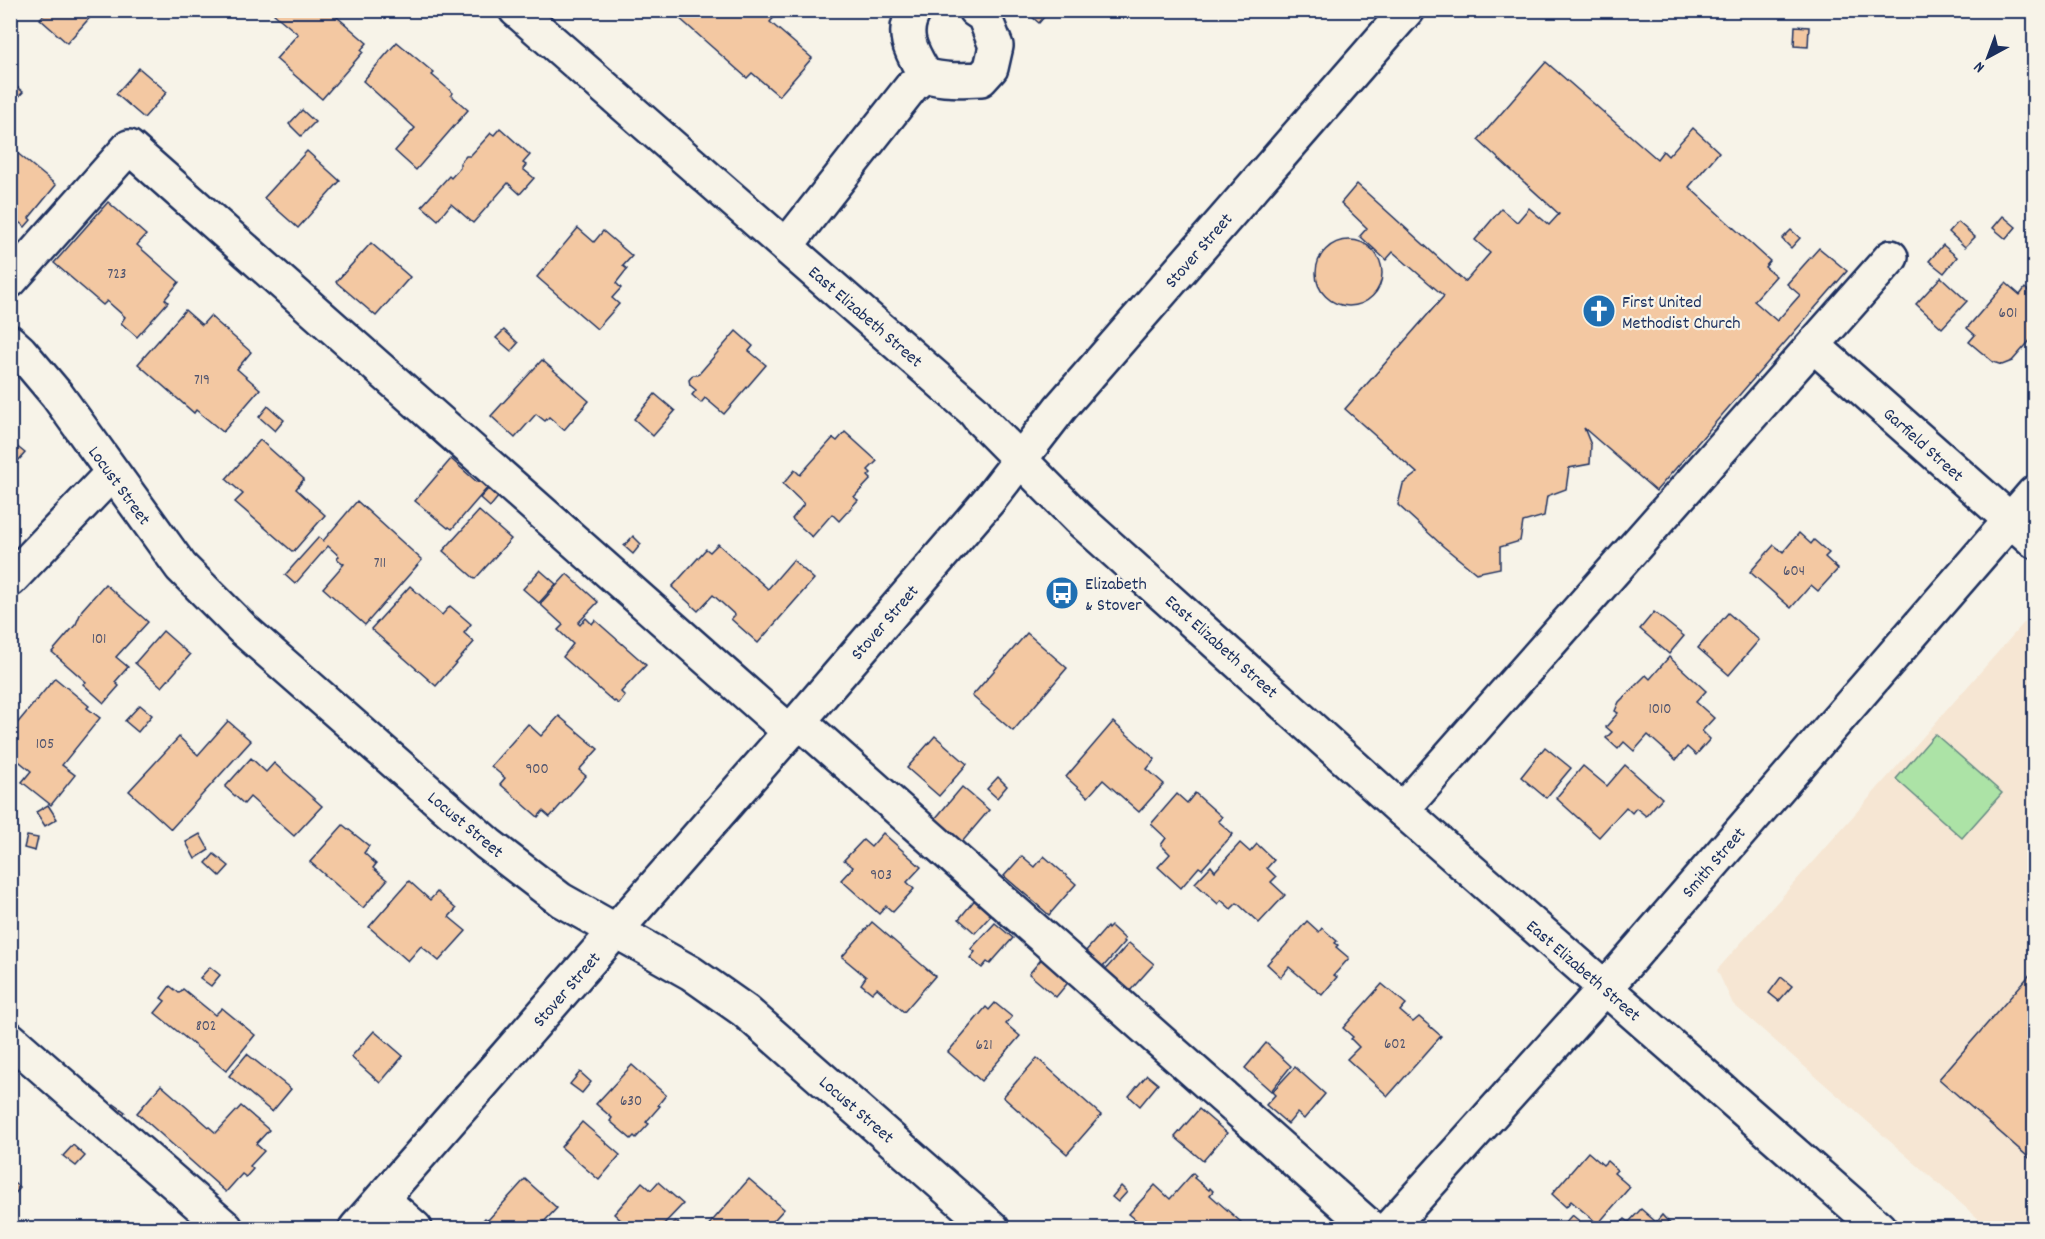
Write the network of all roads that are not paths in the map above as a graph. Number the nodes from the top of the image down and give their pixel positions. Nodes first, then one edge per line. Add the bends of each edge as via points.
1 (516, 10) edge
2 (915, 10) edge
3 (975, 10) edge
4 (1407, 10) edge
5 (925, 75) junction
6 (786, 246) junction
7 (1891, 257) dead end
8 (10, 281) edge
9 (10, 342) edge
10 (1814, 346) junction
11 (1022, 459) junction
12 (112, 473) junction
13 (2034, 493) edge
14 (2010, 520) junction
15 (2034, 542) edge
16 (10, 580) edge
17 (794, 727) junction
18 (1402, 810) junction
19 (617, 932) junction
20 (1605, 988) junction
21 (10, 1039) edge
22 (382, 1199) junction
23 (226, 1228) edge
24 (356, 1228) edge
25 (415, 1228) edge
26 (992, 1228) edge
27 (1371, 1228) edge
28 (1389, 1228) edge
29 (1879, 1228) edge

1 - 6 street, East Elizabeth Street
2 - 5 street via 908,32 910,48
3 - 5 street via 984,16 996,46 991,68 981,80
4 - 11 street, Stover Street via 1061,407
5 - 6 street via 912,86
6 - 11 street, East Elizabeth Street via 974,411
7 - 10 street
8 - 17 street via 129,147
9 - 12 street, Locust Street via 57,395
10 - 14 street, Garfield Street
10 - 18 street
11 - 17 street, Stover Street
11 - 18 street, East Elizabeth Street via 1078,518
12 - 16 street
12 - 19 street, Locust Street via 181,567 243,629 488,844 561,900
13 - 14 street, Smith Street
14 - 15 street, Garfield Street
14 - 20 street, Smith Street
17 - 19 street, Stover Street
17 - 27 street
18 - 20 street, East Elizabeth Street
19 - 22 street, Stover Street
19 - 26 street, Locust Street via 691,974 745,1011
20 - 28 street, Smith Street
20 - 29 street, East Elizabeth Street
21 - 23 street
22 - 24 street, Stover Street
22 - 25 street

